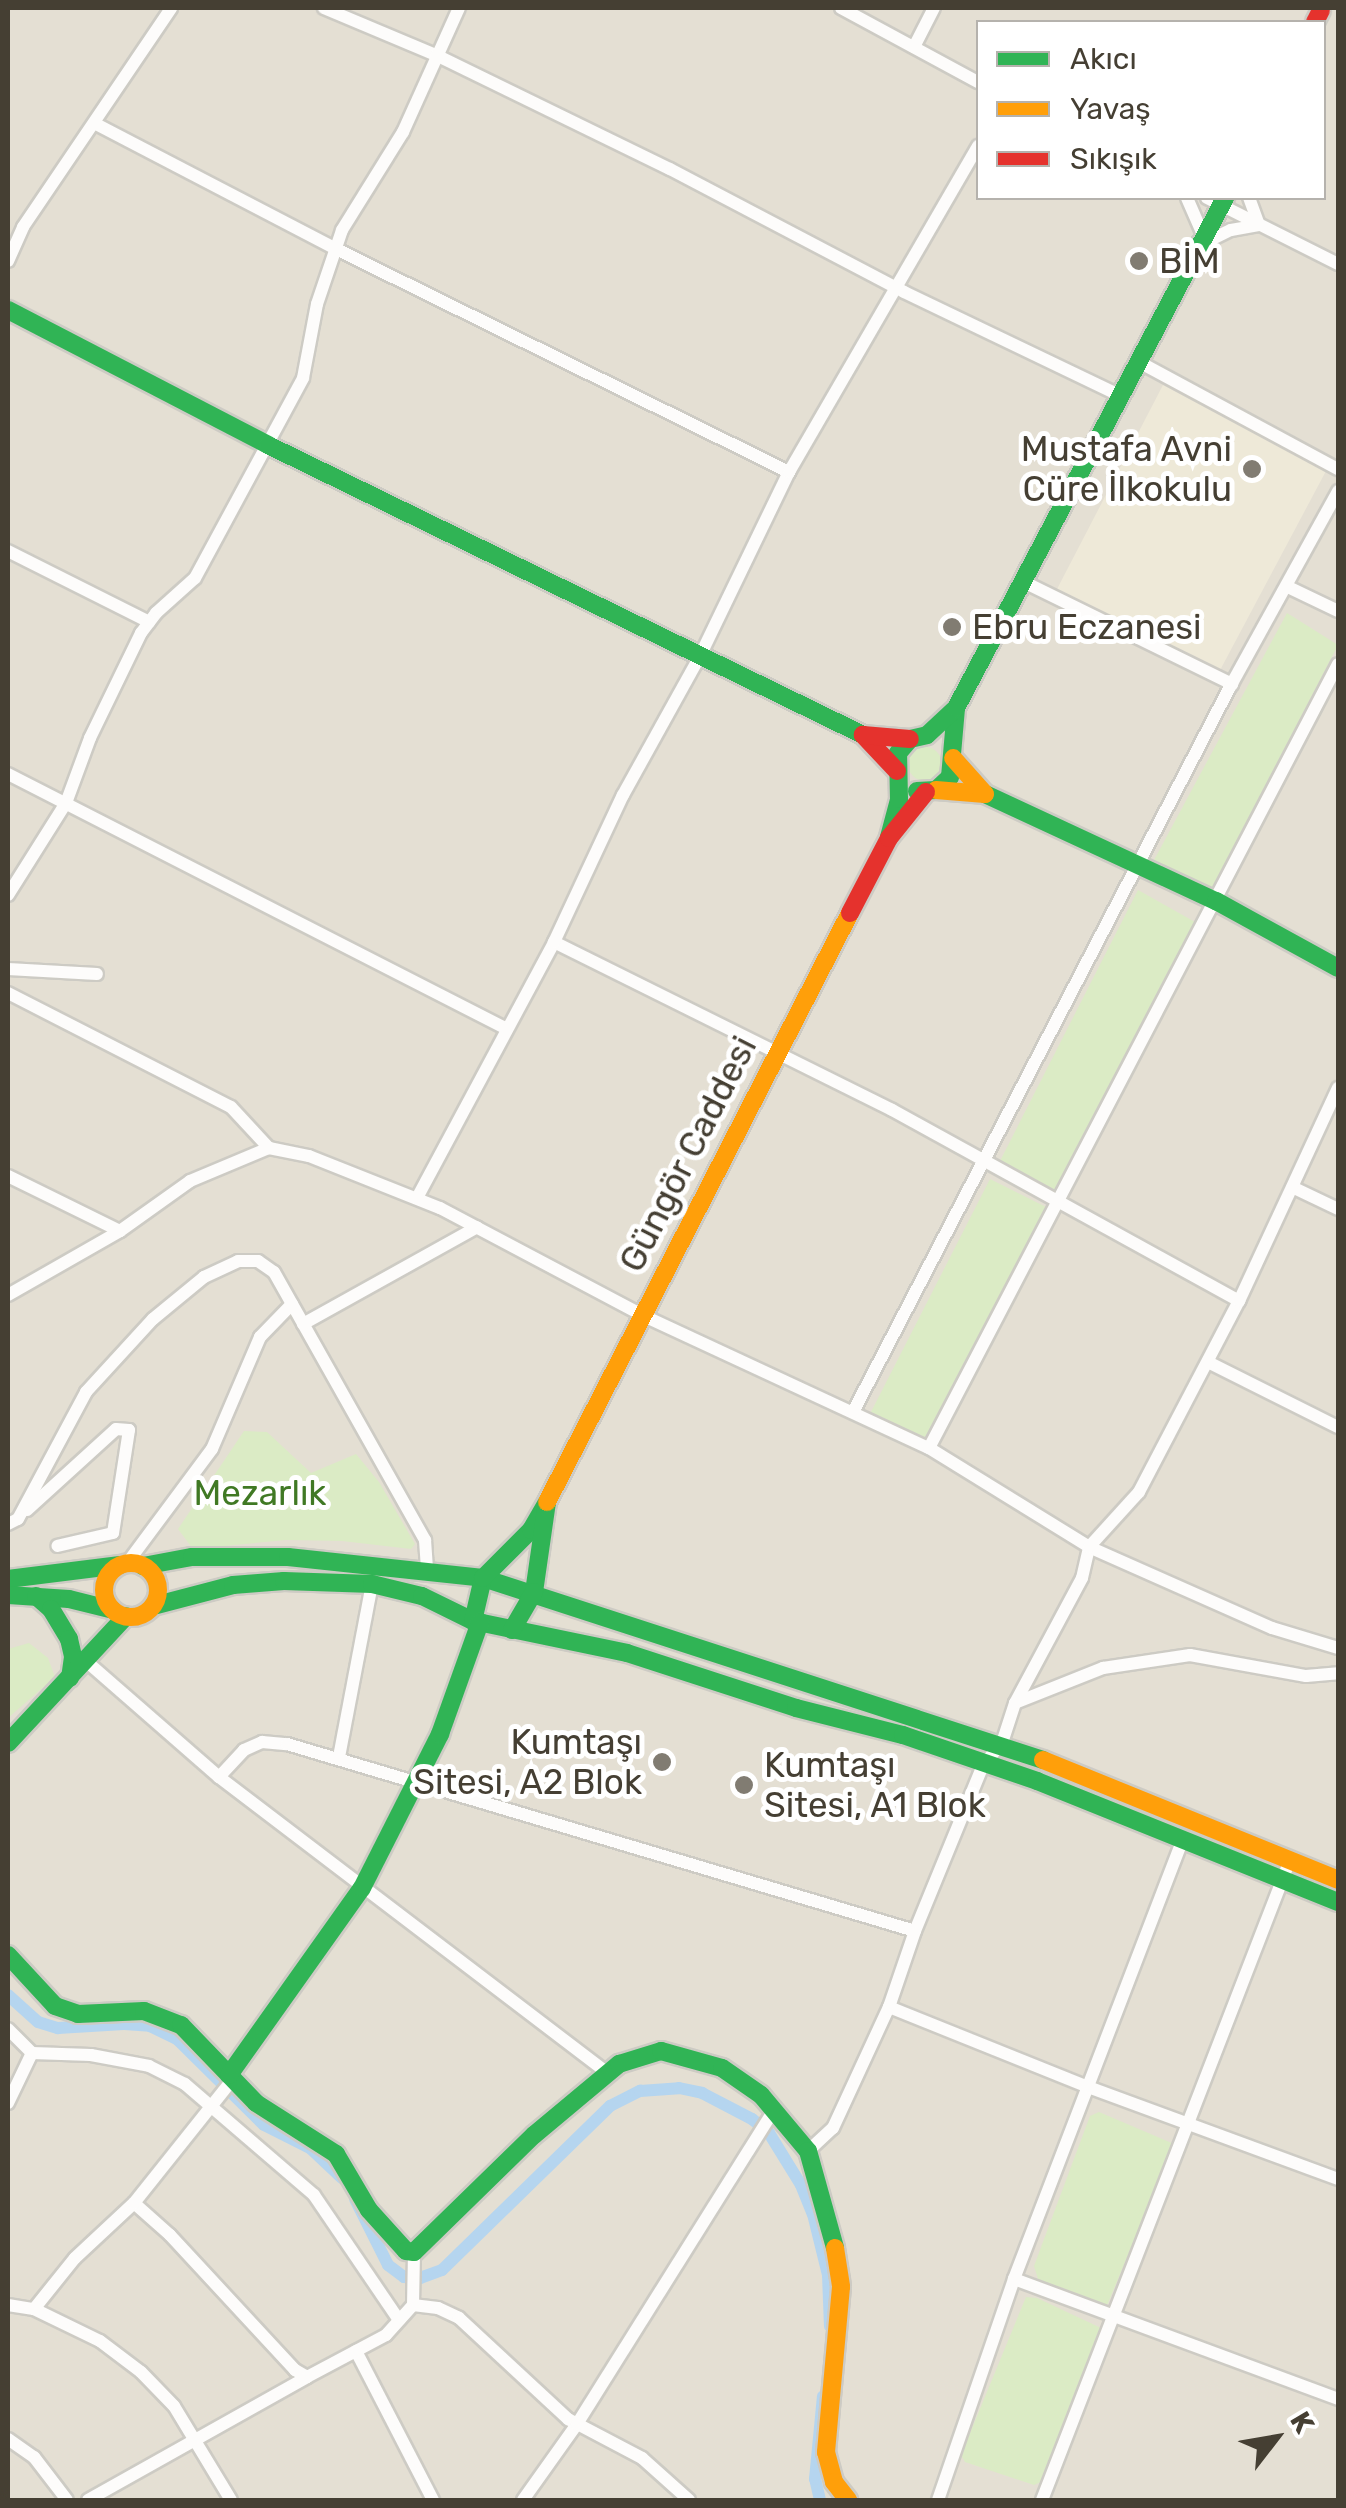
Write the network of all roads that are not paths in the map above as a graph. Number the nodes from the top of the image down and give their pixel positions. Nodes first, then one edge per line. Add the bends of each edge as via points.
1 (171, 8) edge
2 (324, 8) edge
3 (459, 8) edge
4 (841, 8) edge
5 (934, 8) edge
6 (914, 47) junction
7 (436, 55) junction
8 (976, 81) edge
9 (96, 124) junction
10 (976, 149) edge
11 (1188, 200) edge
12 (1218, 200) edge
13 (1249, 200) edge
14 (1260, 225) junction
15 (1202, 241) junction
16 (336, 249) junction
17 (8, 260) edge
18 (1338, 264) edge
19 (896, 288) junction
20 (8, 310) edge
21 (1139, 362) junction
22 (1121, 396) junction
23 (268, 445) junction
24 (1338, 469) edge
25 (789, 472) junction
26 (1338, 490) edge
27 (8, 551) edge
28 (1024, 582) junction
29 (1288, 587) junction
30 (1338, 612) edge
31 (149, 622) junction
32 (701, 654) junction
33 (1338, 664) edge
34 (1232, 684) junction
35 (956, 708) junction
36 (863, 736) junction
37 (918, 737) junction
38 (951, 753) junction
39 (8, 774) edge
40 (899, 775) junction
41 (931, 791) junction
42 (986, 794) junction
43 (66, 803) junction
44 (889, 838) junction
45 (1139, 866) junction
46 (8, 895) edge
47 (1216, 902) junction
48 (554, 942) junction
49 (1338, 968) edge
50 (8, 969) edge
51 (97, 974) dead end
52 (8, 993) edge
53 (504, 1028) junction
54 (775, 1054) junction
55 (1338, 1088) edge
56 (269, 1148) junction
57 (985, 1159) junction
58 (8, 1176) edge
59 (1294, 1188) junction
60 (418, 1198) junction
61 (1061, 1200) junction
62 (1338, 1208) edge
63 (477, 1227) junction
64 (120, 1232) junction
65 (8, 1294) edge
66 (1240, 1301) junction
67 (292, 1304) junction
68 (642, 1315) junction
69 (303, 1324) junction
70 (1208, 1362) junction
71 (854, 1412) junction
72 (1338, 1427) edge
73 (928, 1448) junction
74 (547, 1502) junction
75 (12, 1521) edge
76 (56, 1546) dead end
77 (1089, 1547) junction
78 (130, 1564) junction
79 (428, 1570) junction
80 (483, 1578) junction
81 (8, 1579) edge
82 (372, 1584) junction
83 (534, 1592) junction
84 (8, 1595) edge
85 (35, 1595) junction
86 (153, 1606) junction
87 (120, 1613) junction
88 (477, 1621) junction
89 (512, 1630) junction
90 (1338, 1648) edge
91 (86, 1660) junction
92 (1338, 1674) edge
93 (70, 1678) junction
94 (1014, 1702) junction
95 (8, 1743) edge
96 (1002, 1743) junction
97 (339, 1757) junction
98 (983, 1765) junction
99 (219, 1777) junction
100 (416, 1782) junction
101 (1184, 1838) junction
102 (1290, 1860) junction
103 (1283, 1878) junction
104 (1338, 1880) edge
105 (362, 1888) junction
106 (1338, 1902) edge
107 (915, 1932) junction
108 (8, 1955) edge
109 (889, 2007) junction
110 (8, 2029) edge
111 (32, 2053) junction
112 (608, 2073) junction
113 (228, 2083) junction
114 (1088, 2087) junction
115 (8, 2104) edge
116 (211, 2106) junction
117 (774, 2110) junction
118 (1190, 2124) junction
119 (808, 2151) junction
120 (1338, 2179) edge
121 (134, 2203) junction
122 (414, 2252) junction
123 (1014, 2278) junction
124 (8, 2304) edge
125 (413, 2305) junction
126 (34, 2309) junction
127 (1113, 2318) junction
128 (399, 2320) junction
129 (356, 2351) junction
130 (307, 2377) junction
131 (1338, 2399) edge
132 (577, 2424) junction
133 (195, 2438) junction
134 (8, 2439) edge
135 (67, 2500) edge
136 (88, 2500) edge
137 (231, 2500) edge
138 (432, 2500) edge
139 (523, 2500) edge
140 (689, 2500) edge
141 (848, 2500) edge
142 (938, 2500) edge
143 (1042, 2500) edge

1 - 9 street
2 - 7 street
3 - 7 street
4 - 6 street
5 - 6 street
6 - 8 street
7 - 16 street via 403,132
7 - 19 street
9 - 16 street
9 - 17 street via 23,227
10 - 19 street
11 - 15 street
12 - 14 street
12 - 15 main road
13 - 14 street
14 - 15 street
14 - 18 street
15 - 21 main road
16 - 23 street via 303,378
16 - 25 street
19 - 22 street
19 - 25 street
20 - 23 main road
21 - 22 main road
21 - 24 street
22 - 28 main road
23 - 31 street via 195,578
23 - 32 main road
25 - 32 street
26 - 29 street
27 - 31 street
28 - 34 street
28 - 35 main road
29 - 30 street
29 - 34 street
31 - 43 street via 90,738
32 - 36 main road
32 - 48 street via 623,794
33 - 47 street
34 - 45 street
35 - 37 main road
35 - 38 main road
36 - 37 main road
36 - 40 main road
37 - 38 main road
37 - 40 main road via 898,753
38 - 41 main road via 950,777
38 - 42 main road
39 - 43 street
40 - 41 main road via 916,791
40 - 44 main road
41 - 42 main road
41 - 44 main road
42 - 45 main road
43 - 46 street
43 - 53 street
44 - 54 main road, Güngör Caddesi
45 - 47 main road
45 - 57 street
47 - 49 main road
47 - 61 street
48 - 53 street
48 - 54 street
50 - 51 street
52 - 56 street via 230,1107
53 - 60 street
54 - 57 street
54 - 68 main road, Güngör Caddesi
55 - 59 street
56 - 60 street
56 - 64 street via 190,1181
57 - 61 street
57 - 71 street
58 - 64 street
59 - 62 street
59 - 66 street
60 - 63 street
61 - 66 street
61 - 73 street
63 - 68 street
63 - 69 street
64 - 65 street
66 - 70 street
67 - 69 street
67 - 75 street via 274,1272 258,1261 238,1261 204,1277 153,1318 86,1392
67 - 78 street via 266,1326 212,1449
68 - 71 street
68 - 74 main road, Güngör Caddesi
69 - 79 street via 425,1540
70 - 72 street
70 - 77 street via 1138,1492
71 - 73 street
73 - 77 street
74 - 80 main road via 530,1530
74 - 83 main road
75 - 76 street via 116,1429 129,1430 113,1532
77 - 90 street via 1272,1628
77 - 94 street via 1082,1578
78 - 79 main road via 219,1556
78 - 81 main road
78 - 86 main road via 157,1580
78 - 87 main road via 104,1586
79 - 80 main road
80 - 83 main road
80 - 88 main road
82 - 86 main road via 233,1585
82 - 88 main road via 422,1596
82 - 97 street
83 - 89 main road
83 - 96 main road via 816,1689
84 - 85 main road
85 - 87 main road
85 - 93 main road via 68,1639
86 - 87 main road via 139,1616
87 - 91 main road
88 - 89 main road
88 - 100 main road via 462,1683
89 - 98 main road via 628,1654
91 - 93 main road
91 - 99 street
92 - 94 street via 1306,1676 1190,1655 1103,1668
93 - 95 main road
94 - 96 street
96 - 98 street
96 - 102 main road
97 - 99 street via 262,1742 244,1750
97 - 100 street
98 - 101 main road
98 - 107 street
99 - 105 street
100 - 105 main road
100 - 107 street
101 - 103 main road
101 - 114 street
102 - 103 street
102 - 104 main road
103 - 106 main road
103 - 118 street
105 - 112 street
105 - 113 main road
107 - 109 street
108 - 113 main road via 55,2006 78,2014 144,2011 181,2025
109 - 114 street
109 - 119 street via 833,2128
110 - 111 street
111 - 115 street
111 - 116 street via 149,2066
112 - 117 main road via 661,2051 691,2057 722,2068
112 - 122 main road via 534,2134
113 - 116 street
113 - 122 main road via 336,2154 394,2242
114 - 118 street
114 - 123 street
116 - 121 street
116 - 128 street via 314,2195
117 - 119 main road
117 - 132 street
118 - 120 street
118 - 127 street
119 - 141 main road via 841,2287 826,2452 834,2482
121 - 126 street via 75,2258
121 - 130 street
122 - 125 street
123 - 127 street
123 - 142 street
124 - 126 street
125 - 128 street
125 - 132 street via 459,2318
126 - 133 street via 100,2341 141,2372
127 - 131 street
127 - 143 street
128 - 129 street
129 - 130 street
129 - 138 street
130 - 133 street
132 - 139 street
132 - 140 street via 642,2458
133 - 136 street
133 - 137 street
134 - 135 street via 34,2457

